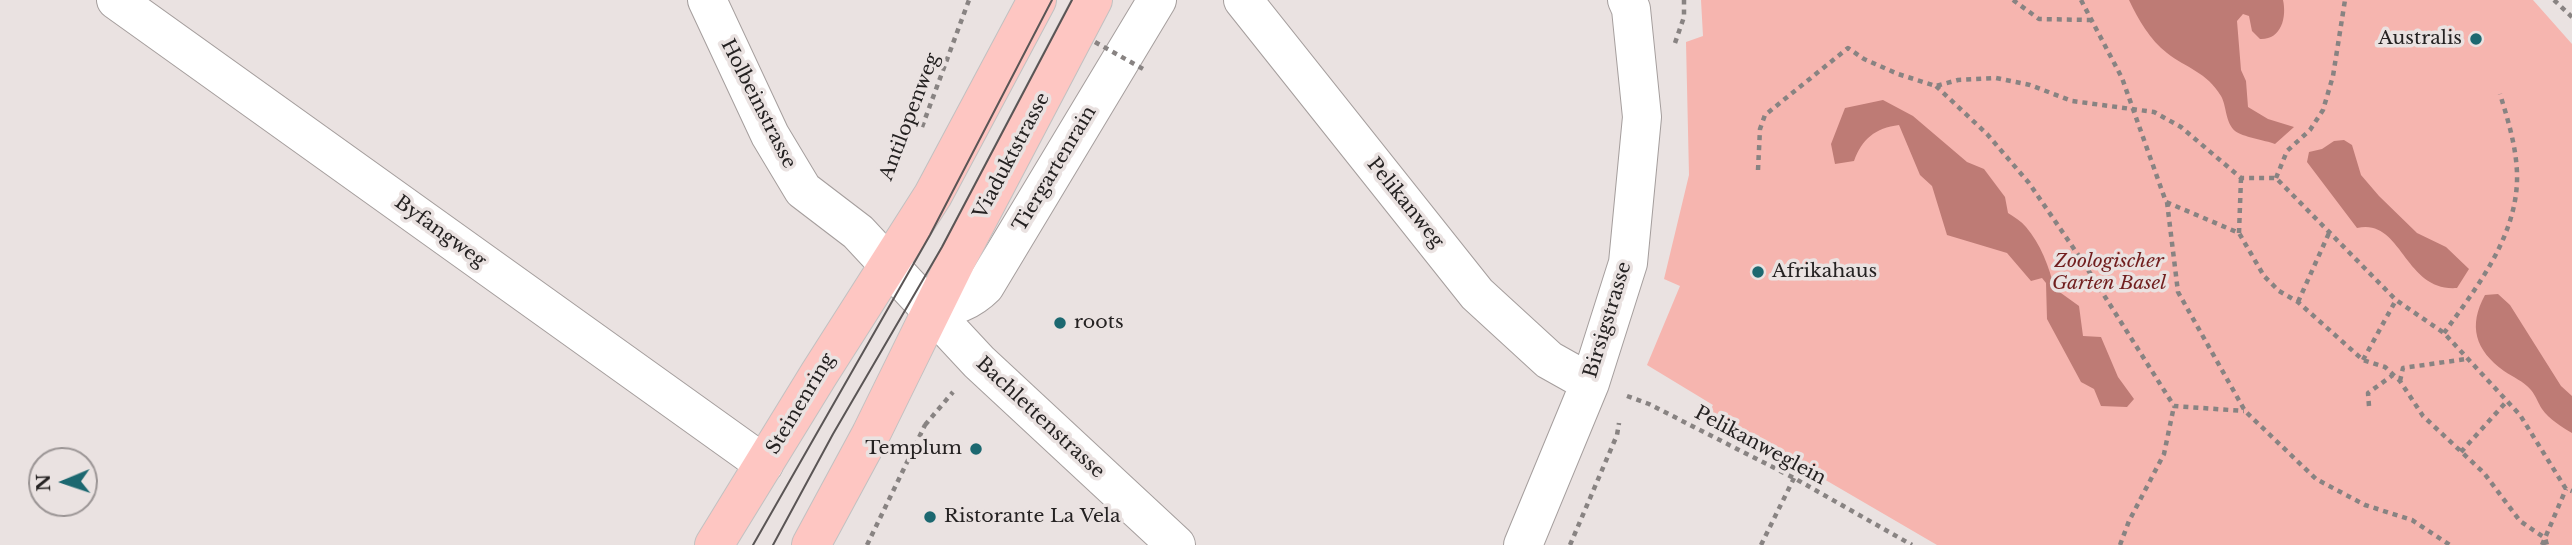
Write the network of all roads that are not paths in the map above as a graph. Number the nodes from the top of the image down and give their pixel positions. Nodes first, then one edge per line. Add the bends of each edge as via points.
1 (116, 0) edge
2 (707, 0) edge
3 (1037, 0) edge
4 (1093, 0) edge
5 (1157, 0) edge
6 (1243, 0) edge
7 (1627, 0) edge
8 (910, 287) junction
9 (1590, 383) junction
10 (764, 464) junction
11 (714, 545) edge
12 (811, 545) edge
13 (1176, 545) edge
14 (1523, 545) edge

1 - 10 street, Byfangweg
2 - 8 street, Holbeinstrasse via 769,135 803,190 858,232
3 - 8 main road via 933,195
4 - 8 main road, Viaduktstrasse via 956,261
5 - 8 street, Tiergartenrain via 985,286 961,304
6 - 9 street, Pelikanweg via 1477,294 1549,360
7 - 9 street, Birsigstrasse via 1642,117 1640,143 1628,263
8 - 10 main road, Steinenring
8 - 12 main road via 876,425
8 - 13 street, Bachlettenstrasse via 979,362
9 - 14 street, Birsigstrasse
10 - 11 main road, Steinenring

